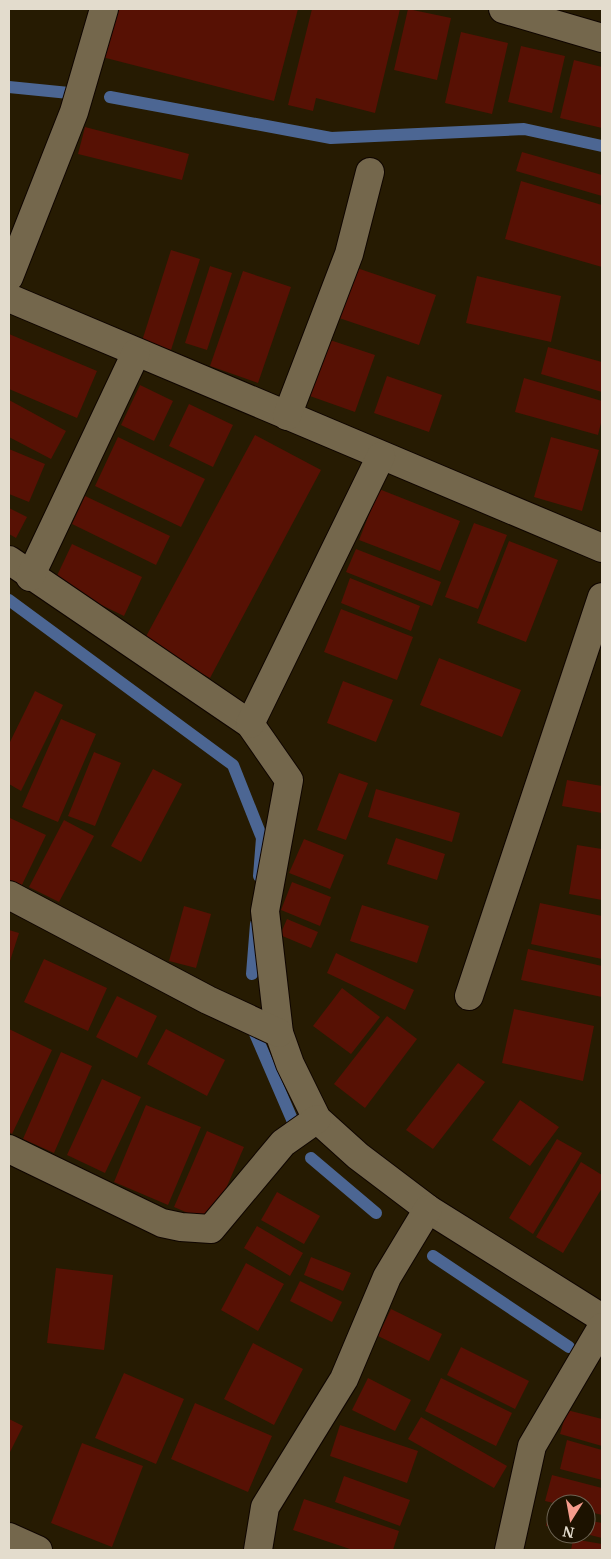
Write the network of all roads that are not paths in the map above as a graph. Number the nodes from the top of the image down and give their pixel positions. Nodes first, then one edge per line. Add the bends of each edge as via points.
1 (104, 9) edge
2 (503, 9) edge
3 (602, 38) edge
4 (370, 172) dead end
5 (9, 277) edge
6 (9, 298) edge
7 (136, 353) junction
8 (287, 416) junction
9 (381, 456) junction
10 (602, 548) edge
11 (9, 560) edge
12 (30, 577) junction
13 (602, 597) edge
14 (250, 724) junction
15 (9, 895) edge
16 (469, 996) dead end
17 (279, 1033) junction
18 (317, 1118) junction
19 (9, 1149) edge
20 (428, 1209) junction
21 (602, 1318) edge
22 (602, 1327) edge
23 (9, 1537) edge
24 (38, 1550) edge
25 (258, 1550) edge
26 (509, 1550) edge

1 - 5 street via 74,112
2 - 3 street
4 - 8 street via 349,254
6 - 7 street
7 - 8 street
7 - 12 street
8 - 9 street
9 - 10 street
9 - 14 street
11 - 12 street
12 - 14 street
13 - 16 street
14 - 17 street via 289,780 265,911
15 - 17 street via 208,1000
17 - 18 street via 290,1064
18 - 19 street via 283,1143 211,1228 181,1227 162,1222
18 - 20 street via 358,1156
20 - 21 street
20 - 25 street via 387,1277 344,1379 265,1507
22 - 26 street via 532,1446
23 - 24 street

